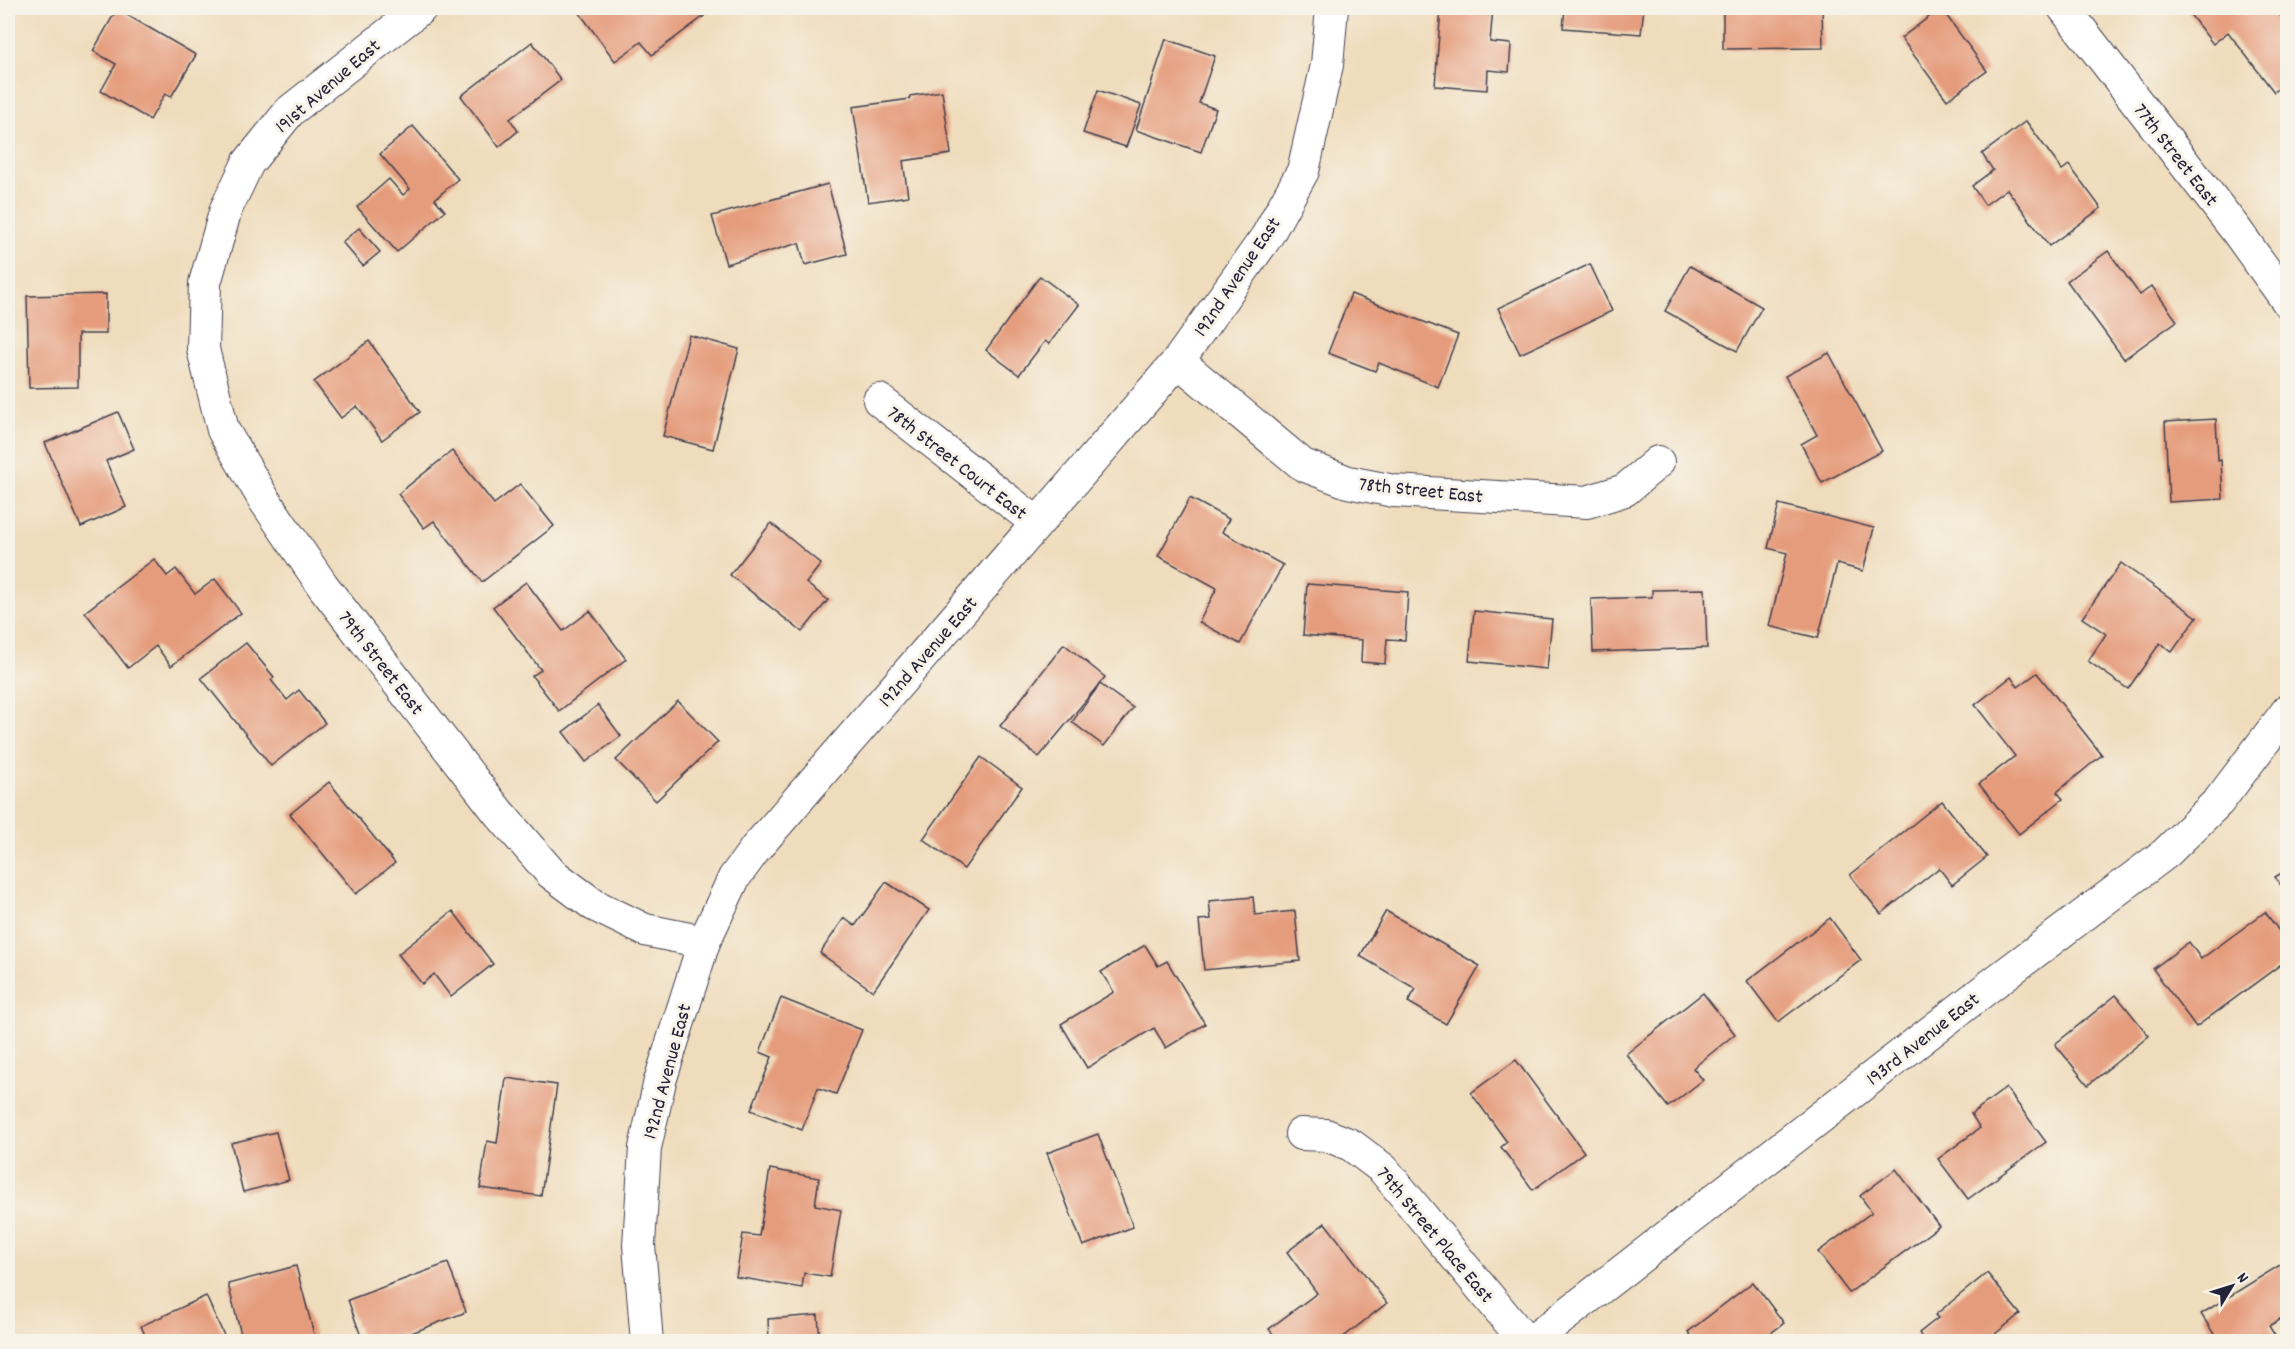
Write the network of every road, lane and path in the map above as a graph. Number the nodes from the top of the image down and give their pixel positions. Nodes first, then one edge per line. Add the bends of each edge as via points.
1 (421, 8) edge
2 (1332, 8) edge
3 (2064, 8) edge
4 (208, 274) joint
5 (2288, 302) edge
6 (1178, 361) junction
7 (879, 400) dead end
8 (1658, 462) dead end
9 (1037, 524) junction
10 (2288, 710) edge
11 (704, 942) junction
12 (1300, 1134) dead end
13 (646, 1341) edge
14 (1529, 1341) edge

1 - 4 street, 191st Avenue East via 290,111 268,136 248,163 226,208
2 - 6 street, 192nd Avenue East via 1327,65 1303,171 1267,236
3 - 5 street, 77th Street East
4 - 11 street, 79th Street East via 203,349 224,430 265,501 323,586 498,812 551,873 594,905 645,930
6 - 8 street, 78th Street East via 1303,465 1348,482 1394,490 1587,502 1625,490
6 - 9 street, 192nd Avenue East
7 - 9 street, 78th Street Court East
9 - 11 street, 192nd Avenue East via 756,848 734,878
10 - 14 street, 193rd Avenue East via 2219,801 2166,853
11 - 13 street, 192nd Avenue East via 660,1081 645,1148 639,1245
12 - 14 street, 79th Street Place East via 1326,1135 1351,1145 1383,1168

